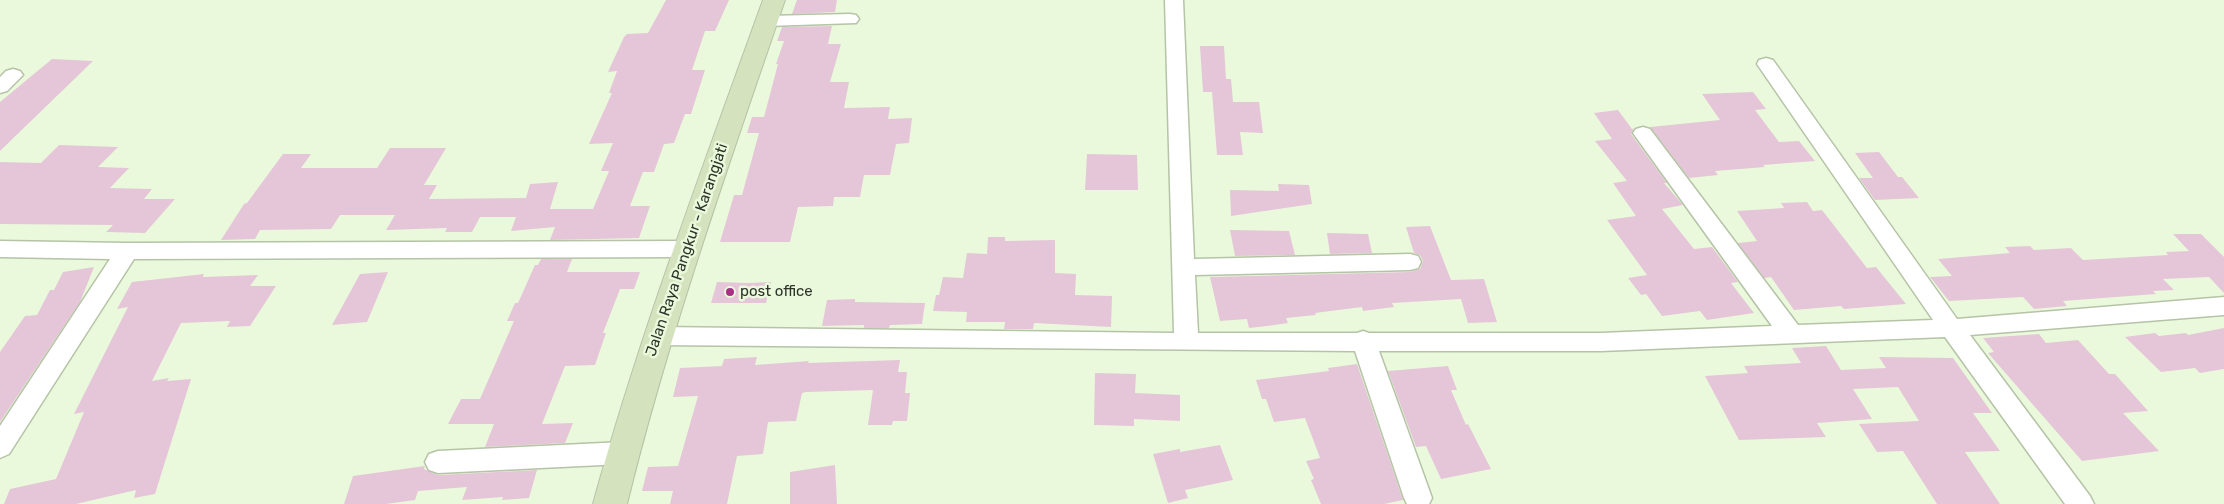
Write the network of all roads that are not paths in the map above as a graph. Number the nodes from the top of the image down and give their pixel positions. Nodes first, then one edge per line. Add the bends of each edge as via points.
1 (1174, 0) edge
2 (771, 11) edge
3 (850, 19) dead end
4 (1766, 64) dead end
5 (1643, 133) dead end
6 (0, 249) edge
7 (687, 249) junction
8 (128, 251) junction
9 (1410, 262) dead end
10 (1183, 267) junction
11 (2224, 306) edge
12 (1950, 328) junction
13 (1791, 334) junction
14 (658, 336) junction
15 (1363, 340) junction
16 (1186, 342) junction
17 (0, 447) edge
18 (623, 453) junction
19 (438, 462) dead end
20 (1418, 498) dead end
21 (610, 504) edge
22 (2080, 504) edge

1 - 10 street
2 - 3 street
2 - 7 main road, Jalan Raya Pangkur - Karangjati
4 - 12 street
5 - 13 street
6 - 8 street
7 - 8 street
7 - 14 main road, Jalan Raya Pangkur - Karangjati
8 - 17 street
9 - 10 street
10 - 16 street
11 - 12 street
12 - 13 street
12 - 22 street
13 - 15 street via 1601,342
14 - 16 street
14 - 18 main road, Jalan Raya Pangkur - Karangjati
15 - 16 street
15 - 20 street
18 - 19 street
18 - 21 main road, Jalan Raya Pangkur - Karangjati

